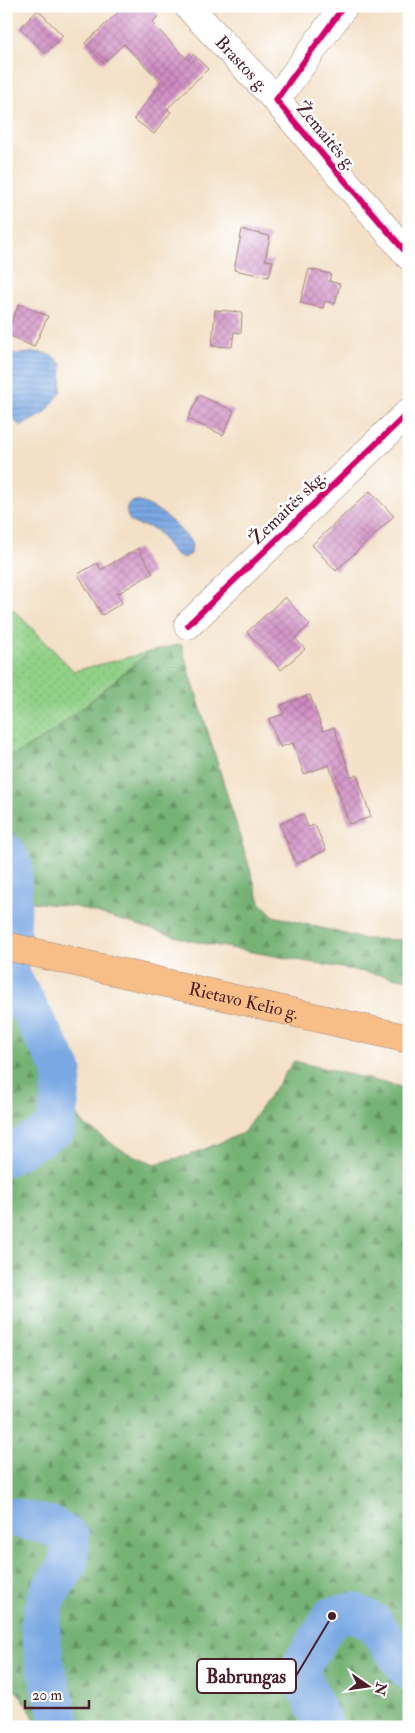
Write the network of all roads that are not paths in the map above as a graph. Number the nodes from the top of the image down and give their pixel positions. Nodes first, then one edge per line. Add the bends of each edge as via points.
1 (188, 6) edge
2 (344, 6) edge
3 (276, 100) junction
4 (409, 256) edge
5 (409, 412) edge
6 (188, 625) dead end
7 (6, 946) edge
8 (409, 1039) edge

1 - 3 street, Brastos g.
2 - 3 street, Žemaitės g.
3 - 4 street, Žemaitės g.
5 - 6 street, Žemaitės skg.
7 - 8 main road, Rietavo Kelio g.

